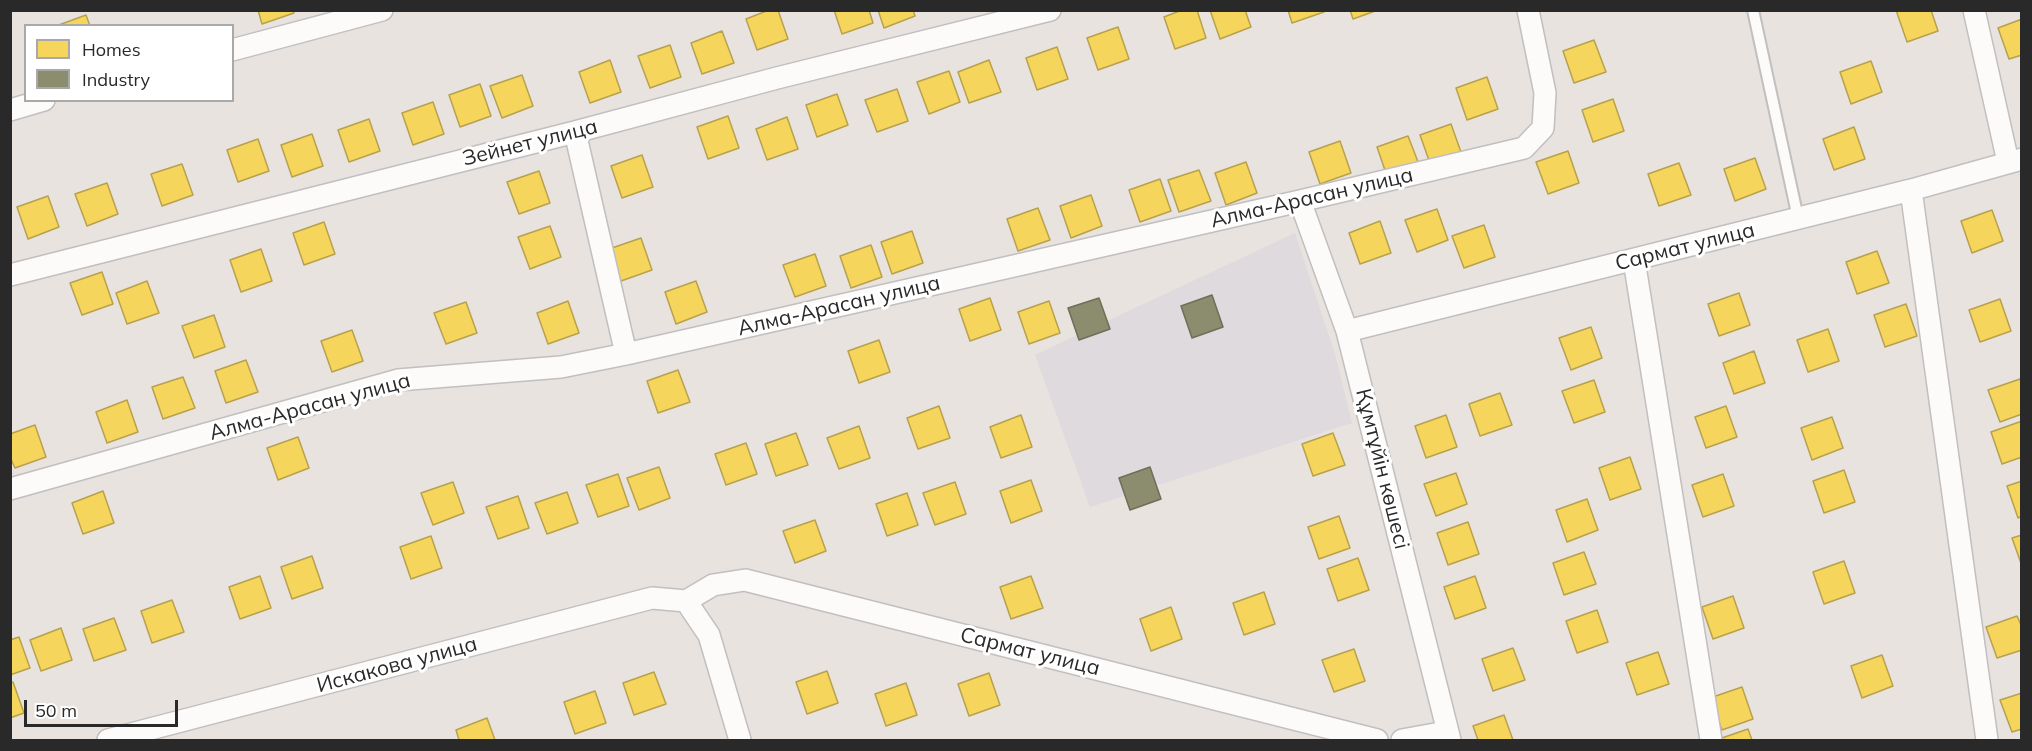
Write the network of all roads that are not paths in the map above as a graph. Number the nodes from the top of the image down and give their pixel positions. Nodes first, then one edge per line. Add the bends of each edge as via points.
1 (382, 10) edge
2 (1050, 10) edge
3 (1528, 10) edge
4 (1753, 10) edge
5 (1974, 10) edge
6 (324, 18) edge
7 (234, 49) edge
8 (37, 102) edge
9 (10, 110) edge
10 (575, 132) junction
11 (2015, 160) edge
12 (1911, 190) junction
13 (1300, 201) junction
14 (1798, 218) junction
15 (1634, 260) junction
16 (10, 275) edge
17 (1347, 331) junction
18 (626, 354) junction
19 (10, 489) edge
20 (686, 601) junction
21 (1448, 736) edge
22 (108, 741) edge
23 (740, 741) edge
24 (1377, 741) edge
25 (1402, 741) edge
26 (1712, 741) edge
27 (1987, 741) edge

1 - 6 street
2 - 10 street, Зейнет улица
3 - 13 street, Алма-Арасан улица via 1545,93 1543,128 1524,148
4 - 14 lane
5 - 11 street
6 - 7 street
8 - 9 street
10 - 16 street, Зейнет улица
10 - 18 street
11 - 12 street, Сармат улица
12 - 14 street, Сармат улица
12 - 27 street
13 - 17 street, Құмтұйiн көшесі
13 - 18 street, Алма-Арасан улица
14 - 15 street, Сармат улица
15 - 17 street, Сармат улица
15 - 26 street
17 - 21 street, Құмтұйiн көшесі
18 - 19 street, Алма-Арасан улица via 561,367 398,380
20 - 22 street, Искакова улица via 652,598
20 - 23 street via 710,635
20 - 24 street, Сармат улица via 713,585 745,580
21 - 25 street

